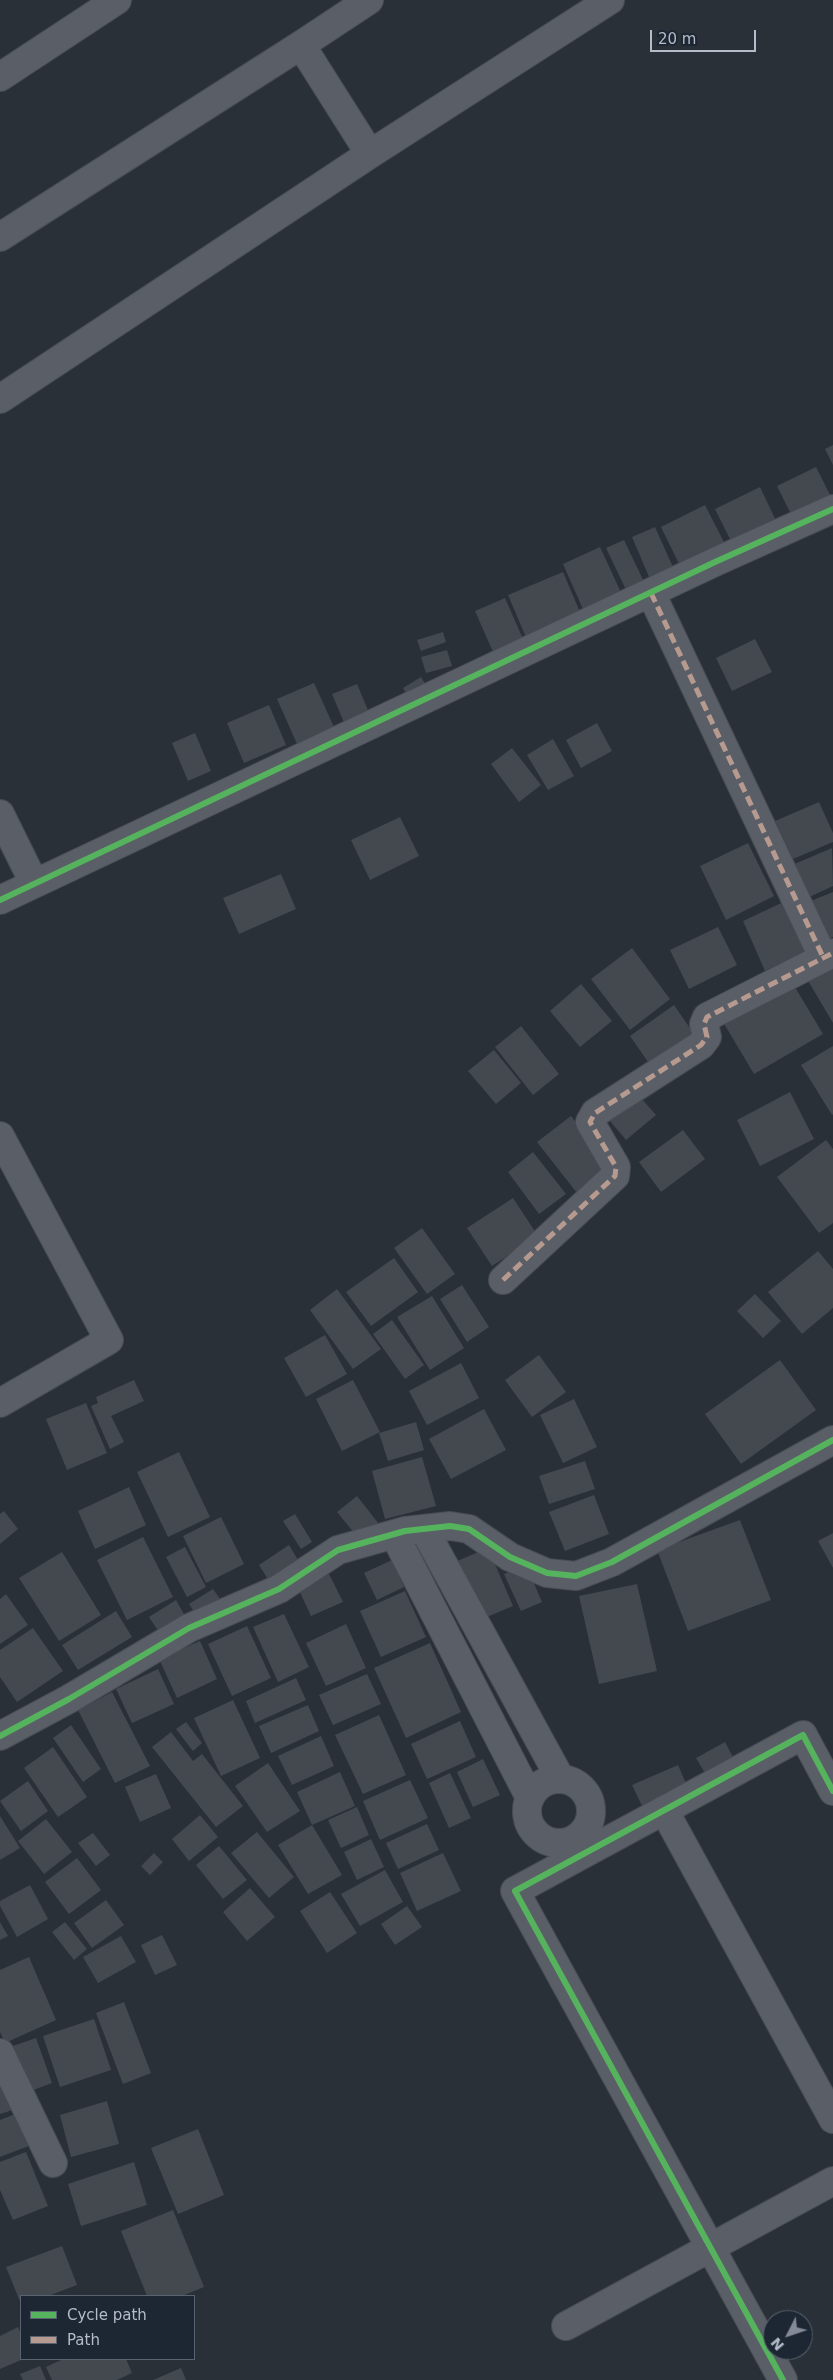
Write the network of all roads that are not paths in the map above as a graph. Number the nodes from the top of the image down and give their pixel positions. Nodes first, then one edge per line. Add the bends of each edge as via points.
1 (117, 0) edge
2 (369, 0) edge
3 (610, 0) edge
4 (300, 45) junction
5 (0, 77) edge
6 (370, 154) junction
7 (0, 237) edge
8 (0, 399) edge
9 (833, 509) edge
10 (654, 598) junction
11 (0, 814) edge
12 (34, 883) junction
13 (0, 900) edge
14 (828, 955) edge
15 (0, 1136) edge
16 (503, 1280) dead end
17 (0, 1403) edge
18 (833, 1440) edge
19 (424, 1529) junction
20 (394, 1534) junction
21 (0, 1736) edge
22 (825, 1757) edge
23 (560, 1778) junction
24 (833, 1791) edge
25 (530, 1798) junction
26 (664, 1810) junction
27 (588, 1825) junction
28 (611, 1840) junction
29 (546, 1841) junction
30 (545, 1875) junction
31 (0, 2053) edge
32 (833, 2119) edge
33 (53, 2163) dead end
34 (833, 2181) edge
35 (711, 2247) junction
36 (566, 2326) dead end
37 (783, 2380) edge

1 - 5 street
2 - 4 street
3 - 6 street
4 - 6 street
4 - 7 street
6 - 8 street
9 - 10 street
10 - 12 street
10 - 14 street
11 - 12 street
12 - 13 street
14 - 16 street via 708,1018 704,1023 707,1037 701,1045 594,1113 590,1122 614,1163 615,1176
15 - 17 street via 109,1340
18 - 19 street via 612,1562 576,1576 547,1573 510,1556 469,1530 450,1526
19 - 20 street
19 - 23 street
20 - 21 street via 338,1550 278,1589 189,1628
20 - 25 street
22 - 24 street
22 - 26 street via 802,1735
23 - 25 street via 547,1781
23 - 27 street via 582,1789 589,1800
25 - 29 street via 526,1810 529,1822
26 - 28 street
26 - 32 street
27 - 28 street
27 - 29 street via 570,1842
28 - 30 street
29 - 30 street
30 - 35 street via 515,1891
31 - 33 street
34 - 35 street
35 - 36 street
35 - 37 street

